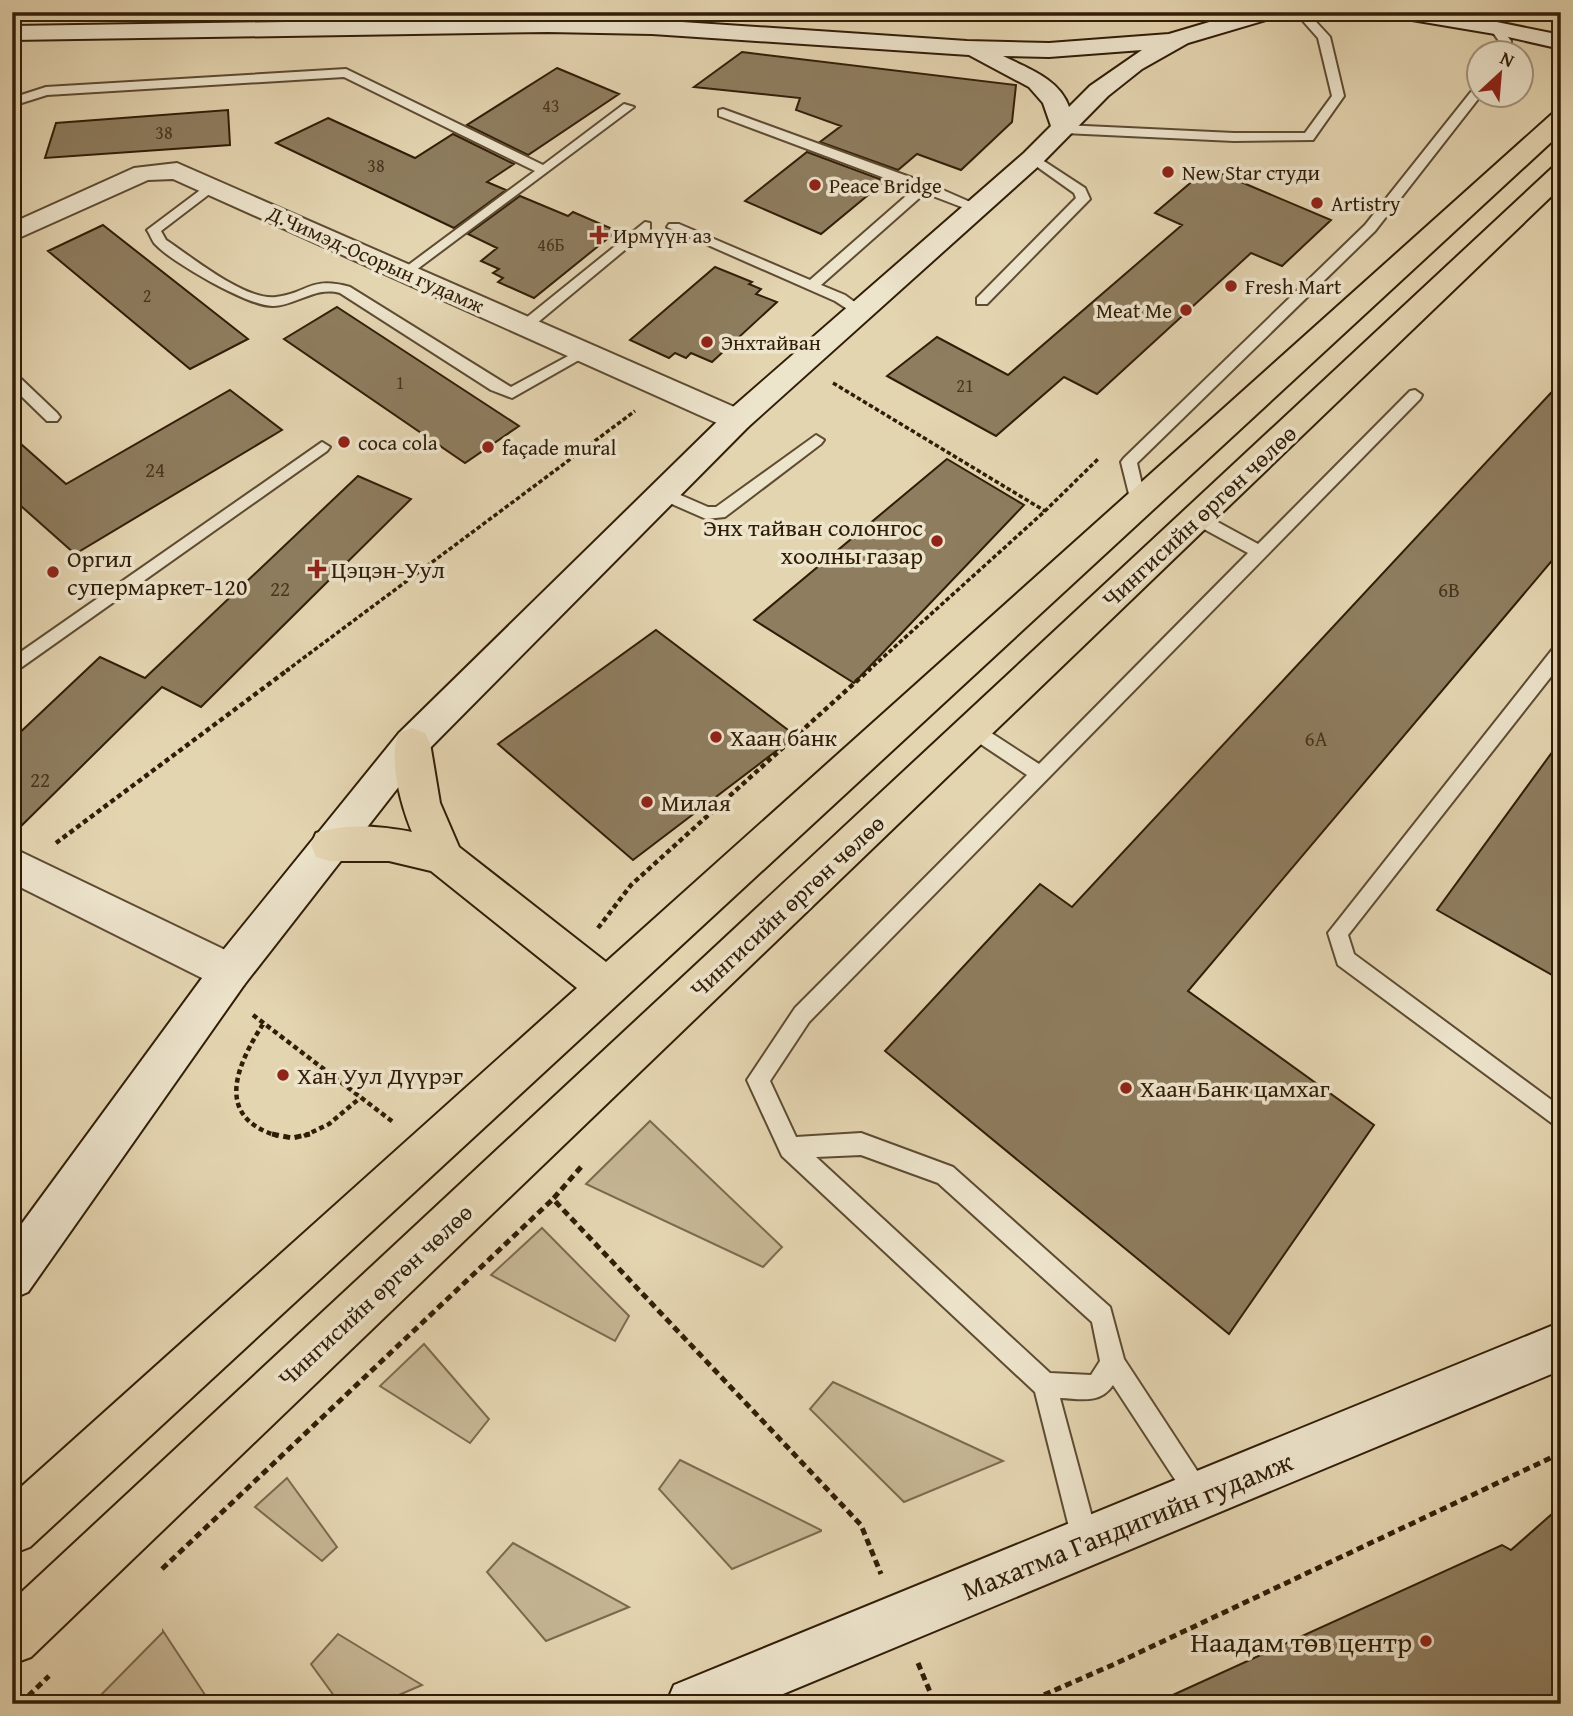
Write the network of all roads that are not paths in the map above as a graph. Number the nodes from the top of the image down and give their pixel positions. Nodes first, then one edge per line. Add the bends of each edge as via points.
1 (1268, 12) edge
2 (1300, 12) edge
3 (1406, 12) edge
4 (546, 19) edge
5 (492, 20) edge
6 (1494, 27) junction
7 (12, 33) edge
8 (1180, 38) junction
9 (1503, 38) edge
10 (1561, 42) edge
11 (967, 48) junction
12 (12, 102) edge
13 (628, 107) dead end
14 (1465, 108) edge
15 (723, 113) dead end
16 (1561, 119) edge
17 (1064, 129) junction
18 (1033, 158) junction
19 (544, 170) junction
20 (1561, 173) edge
21 (211, 186) junction
22 (924, 187) junction
23 (977, 208) junction
24 (645, 226) dead end
25 (674, 227) dead end
26 (12, 233) edge
27 (408, 272) junction
28 (811, 286) junction
29 (982, 300) dead end
30 (860, 311) junction
31 (526, 325) junction
32 (586, 352) junction
33 (12, 378) edge
34 (1415, 396) dead end
35 (52, 417) dead end
36 (737, 420) junction
37 (816, 440) dead end
38 (323, 447) dead end
39 (662, 493) junction
40 (1139, 502) junction
41 (1197, 518) junction
42 (1259, 552) junction
43 (1561, 651) edge
44 (12, 667) edge
45 (973, 730) junction
46 (412, 743) junction
47 (1040, 774) junction
48 (330, 845) junction
49 (446, 859) junction
50 (15, 868) edge
51 (230, 972) junction
52 (607, 987) junction
53 (1561, 1121) edge
54 (790, 1148) junction
55 (12, 1276) edge
56 (1561, 1346) edge
57 (1113, 1364) junction
58 (1045, 1385) junction
59 (1200, 1496) junction
60 (12, 1529) edge
61 (1087, 1542) junction
62 (12, 1638) edge
63 (693, 1704) edge

1 - 8 main road
2 - 17 lane via 1324,37 1338,96 1309,137
3 - 6 main road
4 - 5 main road
4 - 11 main road
5 - 7 main road
6 - 9 lane
6 - 10 main road
8 - 11 main road via 1049,50
8 - 17 main road via 1099,91
11 - 17 main road via 1037,82 1055,101
12 - 19 lane via 46,91 346,73
13 - 19 lane
14 - 40 lane via 1370,228 1129,462
15 - 22 lane
16 - 40 highway, Чингисийн өргөн чөлөө
17 - 18 main road
18 - 23 main road
18 - 29 lane via 1080,191 1083,200
19 - 27 lane
20 - 41 highway, Чингисийн өргөн чөлөө
21 - 26 main road, Д.Чимэд-Осорын гудамж via 177,171 144,173
21 - 27 main road, Д.Чимэд-Осорын гудамж
21 - 32 lane via 154,230 160,242 252,299 270,303 321,284 345,290 512,393
22 - 23 lane
22 - 28 lane
23 - 30 main road
24 - 31 lane
25 - 28 lane
27 - 31 main road, Д.Чимэд-Осорын гудамж
28 - 30 lane
30 - 36 main road
31 - 32 main road, Д.Чимэд-Осорын гудамж
32 - 36 main road, Д.Чимэд-Осорын гудамж
33 - 35 lane
34 - 42 lane
36 - 39 main road
37 - 39 lane via 719,513 706,513
38 - 44 lane
39 - 46 main road
40 - 52 highway, Чингисийн өргөн чөлөө
41 - 42 lane
41 - 45 highway, Чингисийн өргөн чөлөө
42 - 47 lane
43 - 53 lane via 1338,933 1345,959
45 - 47 lane
45 - 62 highway, Чингисийн өргөн чөлөө
46 - 48 main road
46 - 49 highway via 417,793 428,829
47 - 54 lane via 802,1015 758,1080
48 - 49 highway via 386,843
48 - 51 main road
49 - 52 highway
50 - 51 main road
51 - 55 main road
52 - 60 highway, Чингисийн өргөн чөлөө
54 - 57 lane via 861,1144 945,1175 1102,1315
54 - 58 lane
56 - 59 main road, Махатма Гандигийн гудамж
57 - 58 lane via 1097,1387
57 - 59 lane
58 - 61 lane
59 - 61 main road, Махатма Гандигийн гудамж
61 - 63 main road, Махатма Гандигийн гудамж

